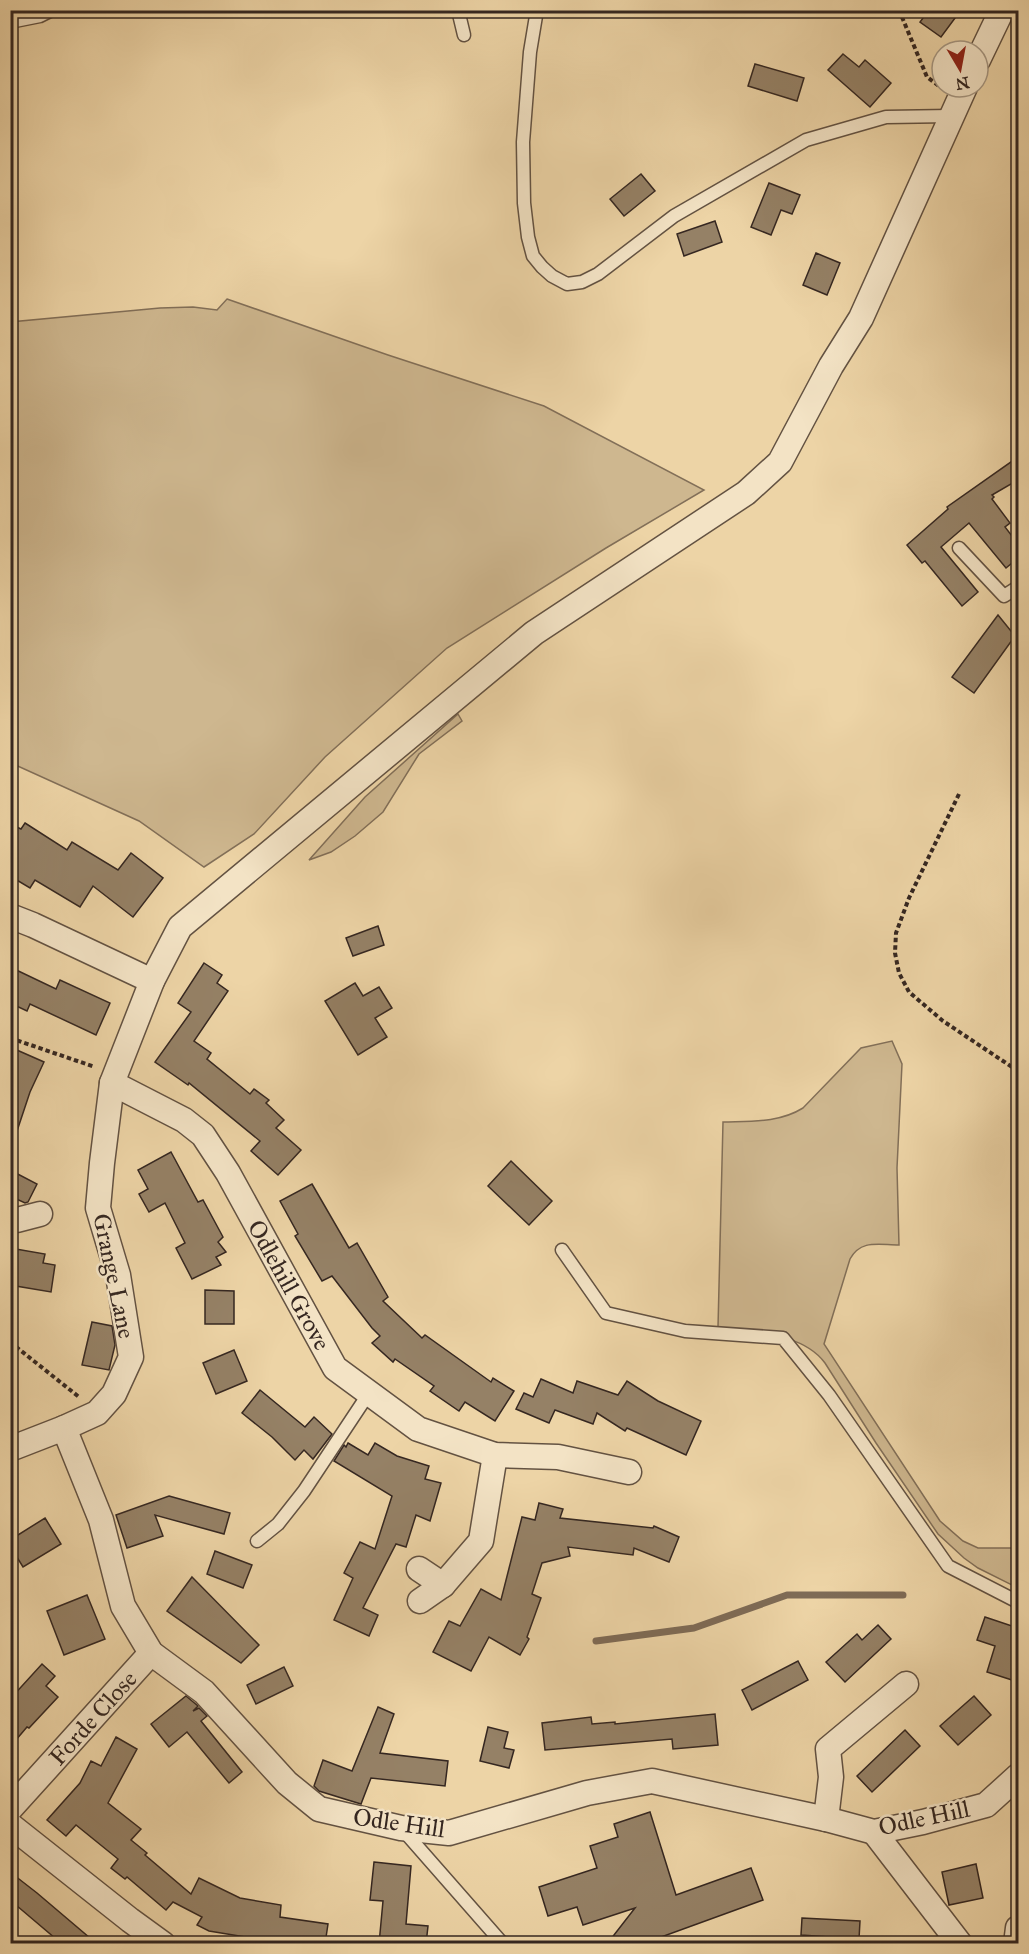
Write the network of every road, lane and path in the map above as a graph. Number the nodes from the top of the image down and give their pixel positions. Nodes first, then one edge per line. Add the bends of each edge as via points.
1 (52, 10) edge
2 (458, 10) edge
3 (537, 10) edge
4 (899, 10) edge
5 (1002, 10) edge
6 (10, 22) edge
7 (464, 35) dead end
8 (988, 39) edge
9 (958, 102) edge
10 (959, 548) dead end
11 (1018, 586) edge
12 (959, 794) dead end
13 (10, 916) edge
14 (153, 981) junction
15 (10, 1038) edge
16 (1018, 1071) edge
17 (114, 1078) junction
18 (40, 1214) dead end
19 (10, 1219) edge
20 (562, 1250) dead end
21 (10, 1342) edge
22 (369, 1393) junction
23 (97, 1413) junction
24 (64, 1428) junction
25 (10, 1449) edge
26 (495, 1455) junction
27 (629, 1472) dead end
28 (257, 1541) dead end
29 (419, 1569) dead end
30 (443, 1585) junction
31 (420, 1601) dead end
32 (1018, 1602) edge
33 (151, 1653) junction
34 (906, 1684) dead end
35 (1018, 1776) edge
36 (10, 1809) edge
37 (826, 1819) junction
38 (10, 1825) edge
39 (401, 1828) junction
40 (874, 1832) junction
41 (1018, 1928) edge
42 (163, 1944) edge
43 (503, 1944) edge
44 (960, 1944) edge
45 (1016, 1944) edge

1 - 6 lane
2 - 7 lane
3 - 9 lane via 523,142 524,203 533,256 552,276 567,284 598,274 674,216 807,140 886,117
4 - 9 path via 927,76
5 - 8 street
9 - 14 street, Grange Lane via 861,318 780,462 746,493 534,633 180,927
10 - 11 lane via 1004,596
12 - 16 path via 896,933 899,973 909,992 944,1021
13 - 14 street
14 - 17 street, Grange Lane
15 - 17 path
17 - 22 street, Odlehill Grove via 203,1135 228,1173 335,1368
17 - 23 street, Grange Lane via 98,1208 118,1275 131,1357 114,1394
18 - 19 street
20 - 32 lane via 606,1313 686,1331 783,1338 829,1395 948,1566
21 - 23 path
22 - 26 street, Odlehill Grove via 418,1429
22 - 28 lane via 304,1491 278,1524
23 - 24 street, Grange Lane
24 - 25 street
24 - 33 street, Odle Hill via 100,1520 123,1606
26 - 27 street, Odlehill Grove via 558,1457
26 - 30 street via 481,1541
29 - 30 street
30 - 31 street
33 - 36 street, Forde Close
33 - 39 street, Odle Hill via 204,1692 287,1783 318,1809
34 - 37 street via 828,1749 831,1777
35 - 40 street, Odle Hill via 986,1805
37 - 39 street, Odle Hill via 652,1781 587,1793 449,1833
37 - 40 street, Odle Hill
38 - 42 street
39 - 43 lane
40 - 44 street
41 - 45 street

